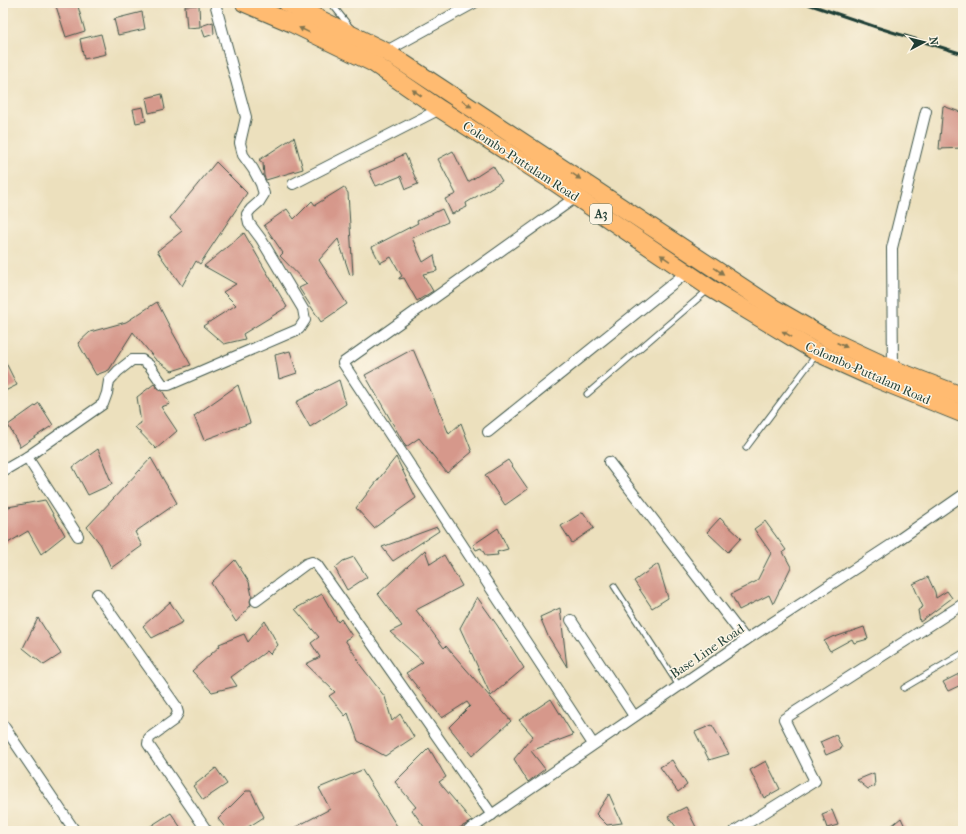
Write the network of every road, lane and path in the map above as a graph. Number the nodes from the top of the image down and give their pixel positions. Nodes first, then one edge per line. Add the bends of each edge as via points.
1 (215, 3) edge
2 (244, 3) edge
3 (287, 3) edge
4 (331, 3) edge
5 (474, 3) edge
6 (358, 37) junction
7 (385, 51) junction
8 (373, 63) junction
9 (440, 109) junction
10 (926, 111) dead end
11 (293, 184) dead end
12 (576, 197) junction
13 (686, 272) junction
14 (710, 288) junction
15 (818, 352) junction
16 (893, 370) junction
17 (587, 394) dead end
18 (963, 396) edge
19 (963, 414) edge
20 (488, 432) dead end
21 (746, 448) dead end
22 (27, 457) junction
23 (609, 462) dead end
24 (3, 471) edge
25 (963, 495) edge
26 (78, 536) dead end
27 (614, 586) dead end
28 (97, 594) dead end
29 (256, 601) dead end
30 (963, 604) edge
31 (571, 620) dead end
32 (746, 640) junction
33 (963, 653) edge
34 (679, 686) junction
35 (904, 688) dead end
36 (634, 716) junction
37 (3, 725) edge
38 (593, 744) junction
39 (492, 814) junction
40 (75, 831) edge
41 (207, 831) edge
42 (468, 831) edge
43 (735, 831) edge

1 - 22 street via 246,117 240,142 243,155 264,194 260,202 247,214 249,223 303,309 305,320 299,329 169,385 163,385 149,365 142,360 132,360 109,381 103,404
8 -> 2 highway, Colombo-Puttalam Road / A3
3 - 6 highway, Colombo-Puttalam Road / A3
4 - 6 lane
5 - 7 street
6 - 7 highway, Colombo-Puttalam Road / A3
7 - 8 street
7 -> 16 highway, Colombo-Puttalam Road / A3 via 774,308 826,338
9 -> 8 highway, Colombo-Puttalam Road / A3
9 - 11 street
9 - 12 highway, Colombo-Puttalam Road / A3
10 - 16 street via 892,248
13 -> 12 highway, Colombo-Puttalam Road / A3
12 - 38 street via 343,363
13 - 14 highway, Colombo-Puttalam Road / A3
13 - 20 street
15 -> 14 highway, Colombo-Puttalam Road / A3
14 - 17 lane
15 - 19 highway, Colombo-Puttalam Road / A3 via 869,376
15 - 21 lane
16 - 18 highway, Colombo-Puttalam Road / A3
22 - 24 street
22 - 26 street
23 - 32 street
25 - 32 street, Base Line Road
27 - 34 lane
28 - 41 street via 176,706 178,713 174,720 149,738 148,744
29 - 39 street via 306,564 312,562 317,566
30 - 43 street via 784,719 815,781
31 - 36 street
32 - 34 street, Base Line Road
33 - 35 lane
34 - 36 street, Base Line Road
36 - 38 street, Base Line Road
37 - 40 street
38 - 39 street, Base Line Road
39 - 42 street, Base Line Road

